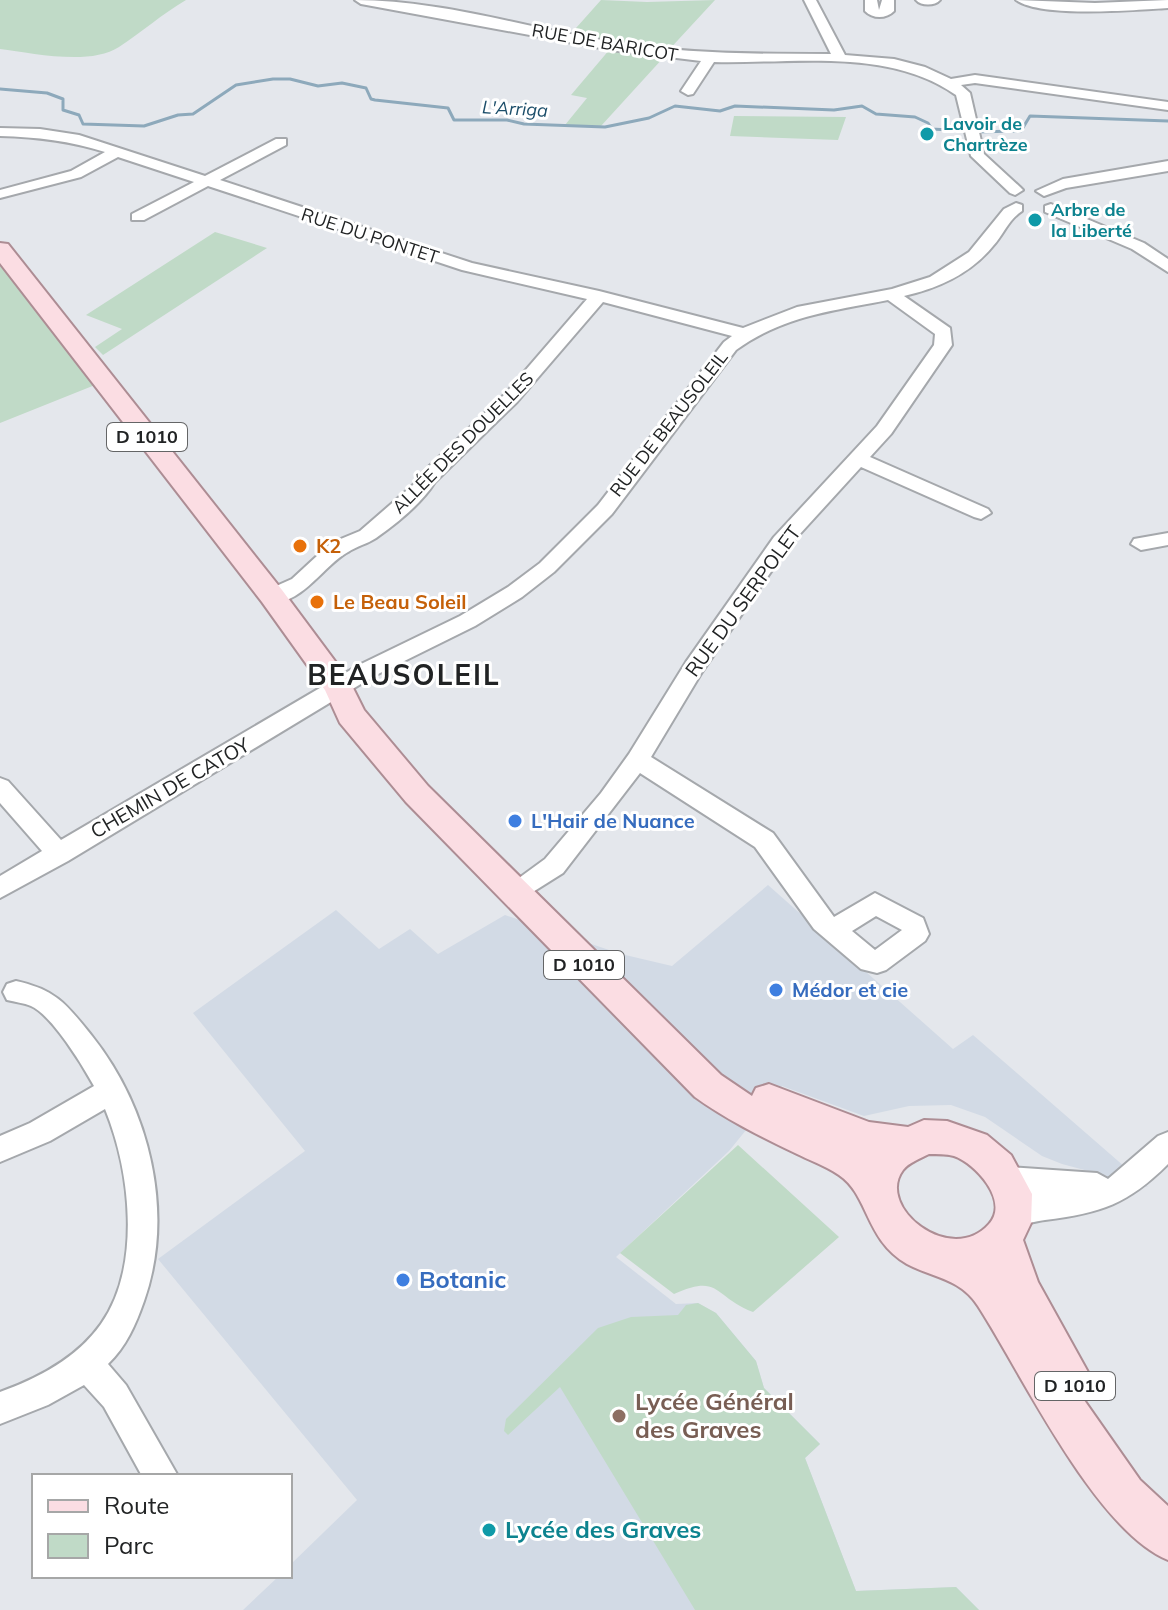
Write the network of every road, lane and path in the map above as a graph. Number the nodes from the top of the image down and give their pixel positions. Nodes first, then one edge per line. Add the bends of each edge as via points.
1 (810, 0) edge
2 (871, 0) edge
3 (888, 0) edge
4 (922, 0) edge
5 (934, 0) edge
6 (1022, 0) edge
7 (367, 1) edge
8 (1118, 4) edge
9 (1168, 4) edge
10 (839, 56) junction
11 (710, 58) junction
12 (950, 83) junction
13 (688, 91) dead end
14 (1168, 106) edge
15 (0, 132) edge
16 (245, 140) dead end
17 (116, 152) junction
18 (1168, 166) edge
19 (204, 181) junction
20 (11, 189) dead end
21 (1044, 191) junction
22 (1016, 199) junction
23 (1051, 209) junction
24 (150, 213) dead end
25 (0, 249) edge
26 (1168, 267) edge
27 (889, 293) junction
28 (599, 296) junction
29 (744, 334) junction
30 (859, 459) junction
31 (976, 507) dead end
32 (272, 596) junction
33 (338, 687) junction
34 (637, 760) junction
35 (0, 787) edge
36 (59, 854) junction
37 (0, 888) edge
38 (530, 898) junction
39 (834, 930) dead end
40 (16, 992) dead end
41 (111, 1091) junction
42 (906, 1143) junction
43 (1168, 1145) edge
44 (0, 1149) edge
45 (877, 1188) junction
46 (1008, 1211) junction
47 (955, 1259) junction
48 (87, 1365) junction
49 (0, 1408) edge
50 (160, 1474) edge
51 (1163, 1532) edge

1 - 10 street
2 - 3 street via 871,11 884,14
4 - 5 street
6 - 8 street via 1062,7
7 - 11 street, RUE DE BARICOT via 631,51
8 - 9 street
10 - 11 street, RUE DE BARICOT
10 - 12 street, RUE DE BARICOT via 909,68
11 - 13 street
12 - 14 street via 975,79
12 - 22 street via 966,98 978,156
15 - 17 street, RUE DU PONTET via 56,134
16 - 19 street via 276,145
17 - 19 street, RUE DU PONTET
17 - 20 street via 76,174
18 - 21 street
19 - 24 street
19 - 28 street, RUE DU PONTET via 468,267
21 - 22 street
21 - 23 street via 1055,199
22 - 23 street via 1039,212
22 - 27 street, RUE DE BEAUSOLEIL via 996,232 961,267 936,281
23 - 26 street via 1138,246
25 - 32 main road, D 1010
27 - 29 street, RUE DE BEAUSOLEIL via 797,313
27 - 30 street, RUE DU SERPOLET via 946,338
28 - 29 street, RUE DU PONTET
28 - 32 street, ALLÉE DES DOUELLES via 537,370 421,489 367,535 338,548 299,584
29 - 33 street, RUE DE BEAUSOLEIL via 612,499 541,572 493,607
30 - 31 street
30 - 34 street, RUE DU SERPOLET via 781,542
32 - 33 main road, D 1010
33 - 36 street, CHEMIN DE CATOY
33 - 38 main road, D 1010 via 354,698
33 - 38 main road, D 1010 via 351,715 417,794
34 - 38 street, RUE DU SERPOLET
34 - 39 street via 764,840 800,893
35 - 36 street
36 - 37 street, CHEMIN DE CATOY
38 - 42 main road, D 1010 via 631,999 642,1002 720,1073 753,1093 868,1139
38 - 45 main road, D 1010 via 708,1086 740,1108 854,1163
40 - 41 street via 44,1000 92,1053
41 - 44 street
41 - 48 street via 131,1133 143,1228 140,1266 123,1318
42 - 45 main road via 881,1169
42 - 46 main road via 943,1137 963,1141 988,1157
43 - 46 street via 1101,1198
45 - 47 main road via 886,1220 902,1238 923,1252
46 - 47 main road via 990,1250
46 - 51 main road, D 1010 via 1021,1291
47 - 51 main road, D 1010 via 990,1288 1101,1466
48 - 49 street
48 - 50 street via 115,1396

